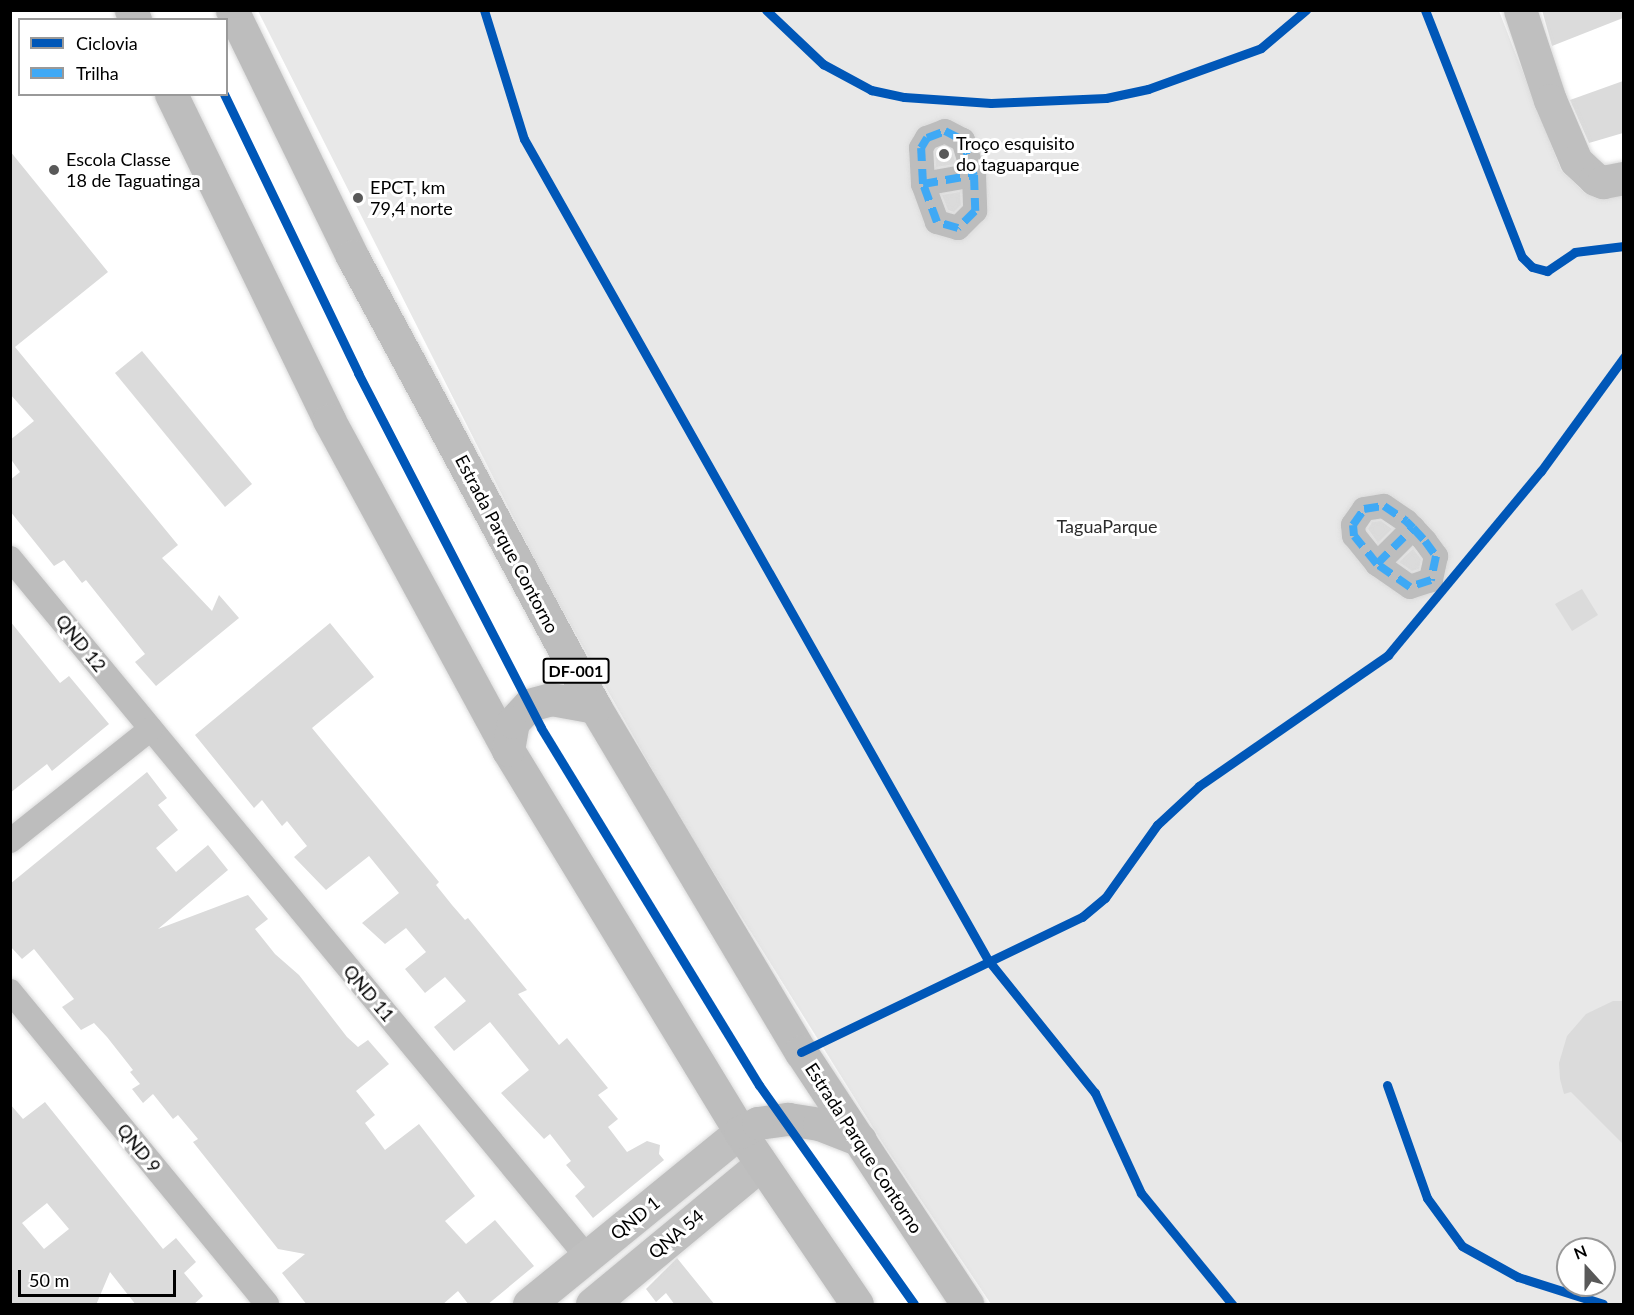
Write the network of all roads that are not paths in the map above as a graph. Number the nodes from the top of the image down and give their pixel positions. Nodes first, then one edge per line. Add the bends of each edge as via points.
1 (232, 10) edge
2 (1520, 10) edge
3 (172, 96) edge
4 (974, 175) junction
5 (1623, 178) edge
6 (923, 184) junction
7 (1413, 528) junction
8 (10, 558) edge
9 (1377, 564) junction
10 (595, 706) junction
11 (151, 729) junction
12 (508, 750) junction
13 (10, 841) edge
14 (10, 991) edge
15 (740, 1132) junction
16 (860, 1140) junction
17 (761, 1164) junction
18 (651, 1205) junction
19 (674, 1237) junction
20 (587, 1257) junction
21 (267, 1305) edge
22 (529, 1305) edge
23 (592, 1305) edge
24 (856, 1305) edge
25 (967, 1305) edge

1 - 10 highway, Estrada Parque Contorno / DF-001 via 352,256
2 - 5 main road via 1550,100 1576,161 1603,182
3 - 12 highway via 329,420
4 - 6 street
4 - 6 street via 975,212 958,228 937,222
4 - 6 street via 963,140 938,131 921,148
7 - 9 street
7 - 9 street via 1436,556 1431,580 1410,587
7 - 9 street via 1384,506 1371,506 1358,513 1354,536
8 - 11 street, QND 12
10 - 12 highway via 551,699 529,705 513,722
10 - 16 highway, Estrada Parque Contorno / DF-001 via 783,1022
11 - 13 street
11 - 20 street, QND 11
12 - 15 highway
14 - 21 street, QND 9
15 - 16 highway via 758,1123 788,1119 819,1124
15 - 17 highway
15 - 18 main road, QND 1
16 - 25 highway, Estrada Parque Contorno / DF-001
17 - 19 main road, QNA 54
17 - 24 highway
18 - 19 main road via 664,1209
18 - 20 main road, QND 1
19 - 23 main road, QNA 54
20 - 22 main road, QND 1

